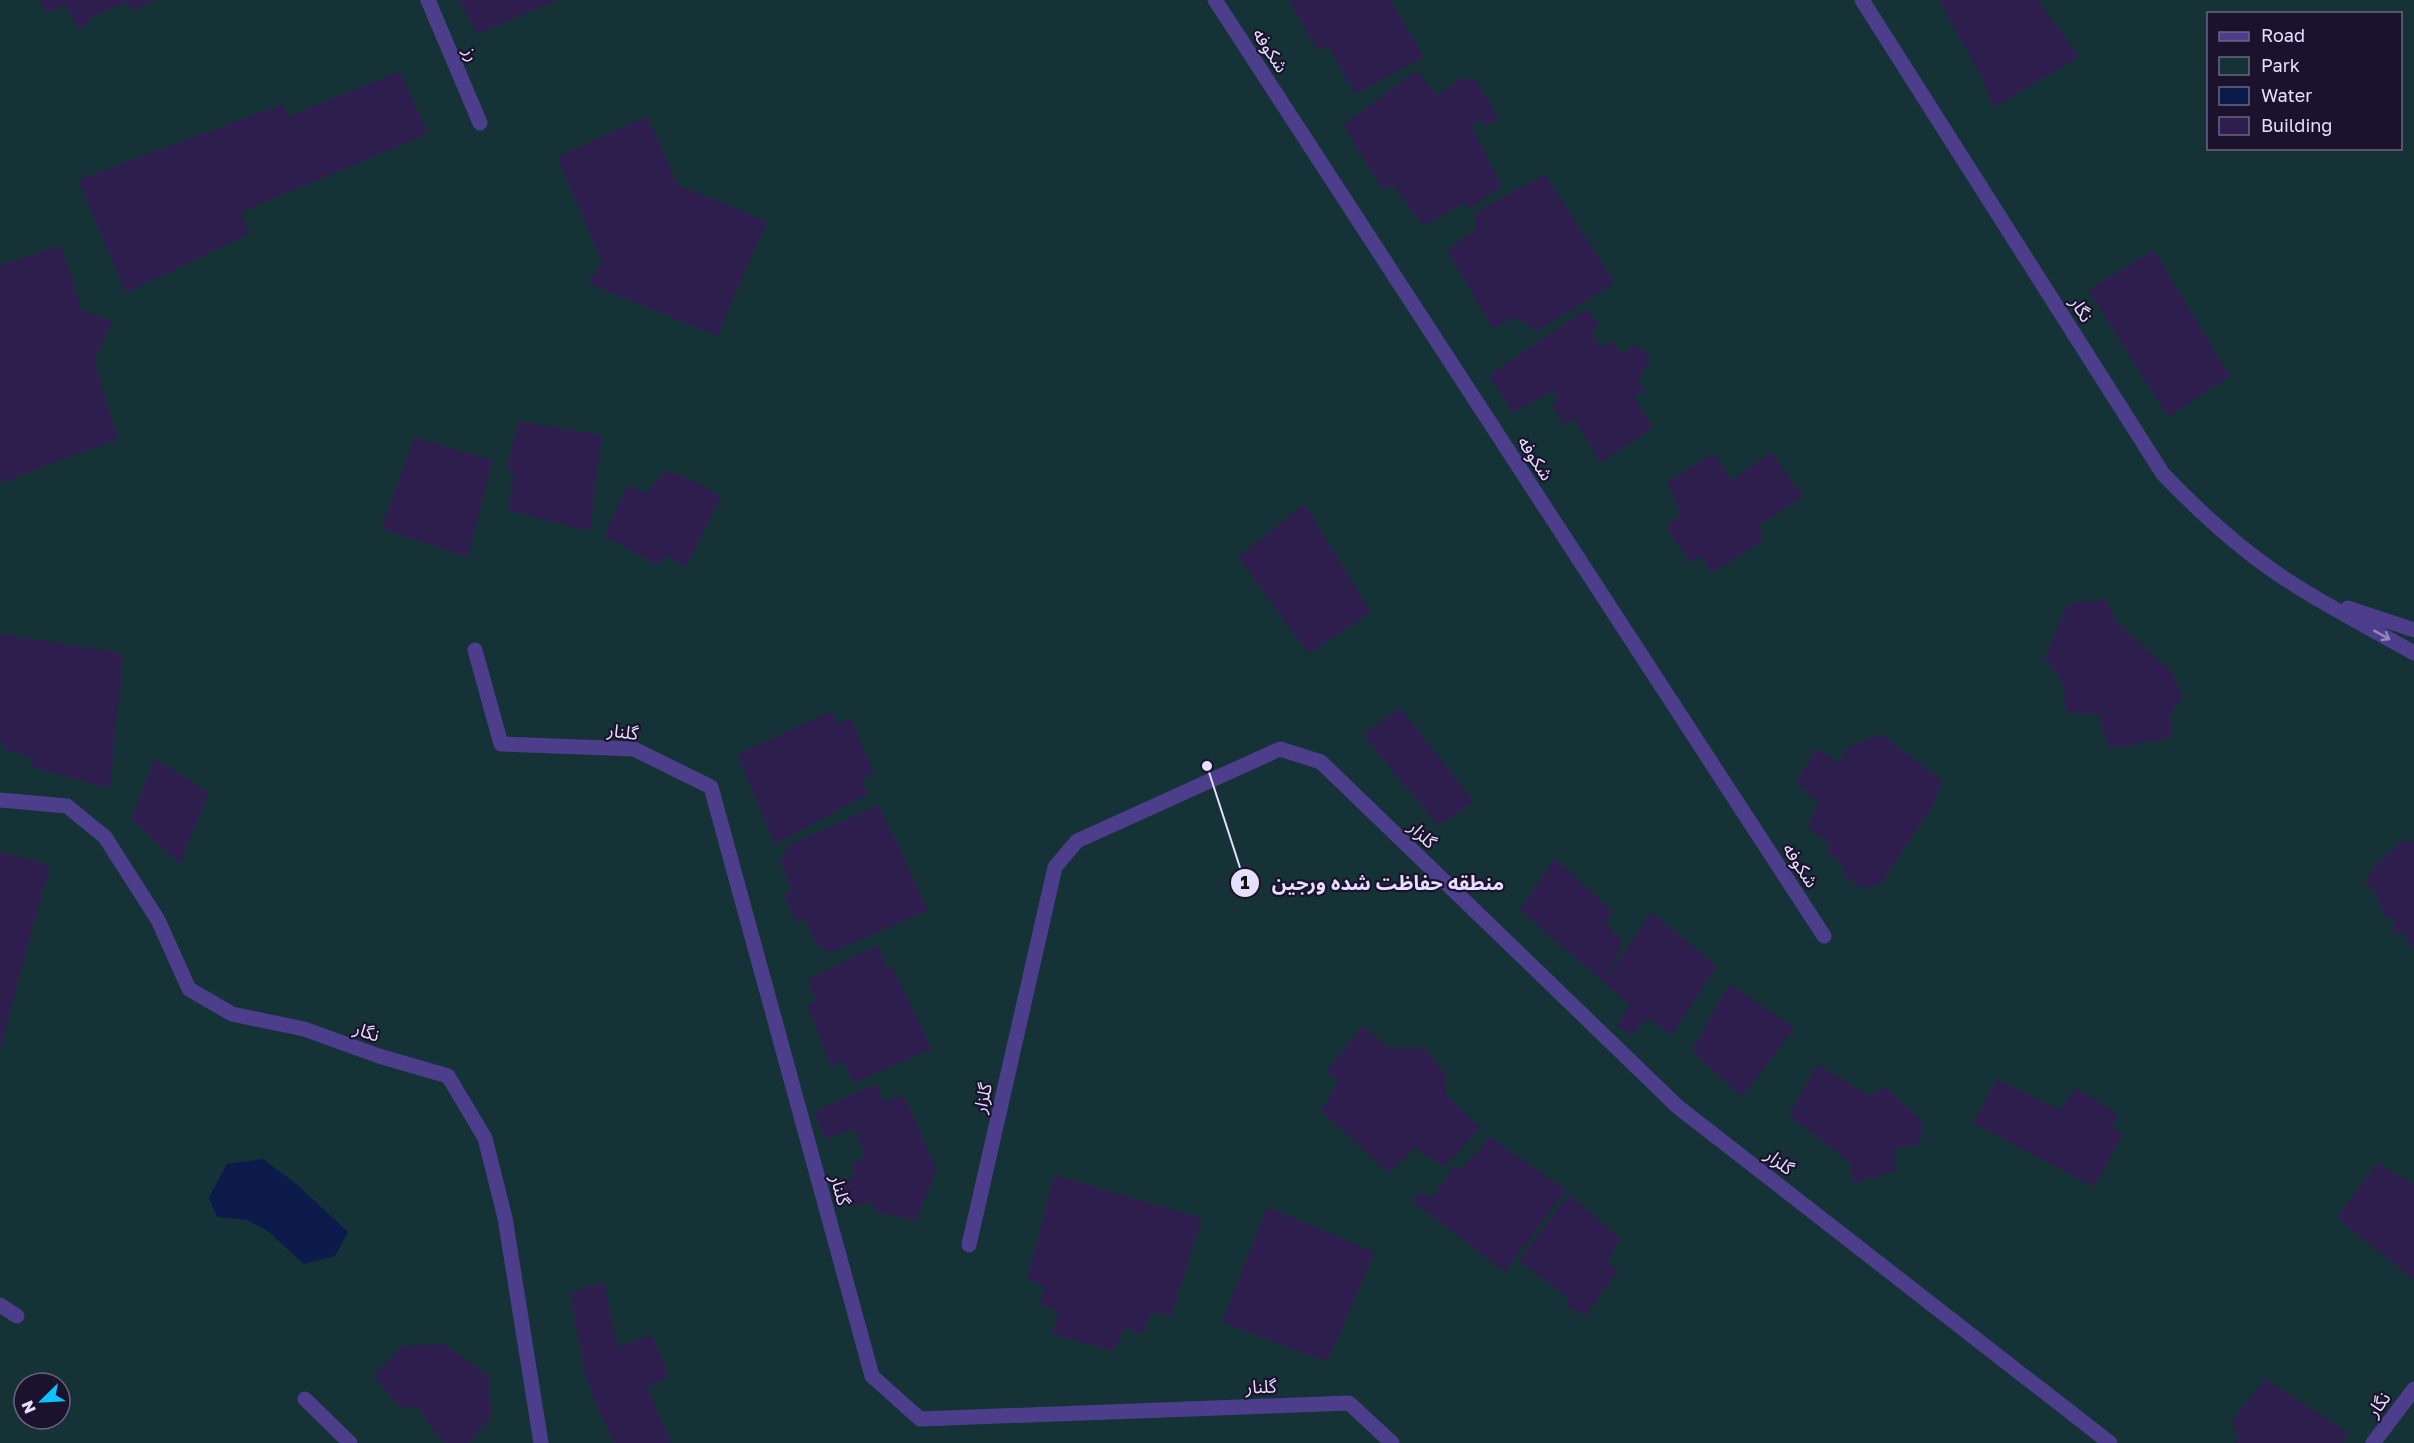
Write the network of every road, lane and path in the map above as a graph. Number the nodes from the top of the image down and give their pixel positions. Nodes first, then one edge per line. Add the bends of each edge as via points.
1 (428, 0) edge
2 (1215, 0) edge
3 (1862, 0) edge
4 (480, 123) dead end
5 (2314, 596) junction
6 (2414, 630) edge
7 (475, 650) dead end
8 (2414, 653) edge
9 (0, 800) edge
10 (1824, 936) dead end
11 (969, 1245) dead end
12 (0, 1305) edge
13 (17, 1316) dead end
14 (2414, 1389) edge
15 (305, 1399) dead end
16 (350, 1443) edge
17 (541, 1443) edge
18 (1392, 1443) edge
19 (2110, 1443) edge
20 (2373, 1443) edge

1 - 4 street, رز
2 - 10 street, شکوفه
3 - 5 street, نگار via 2163,474 2198,511 2249,554
5 - 6 street, نگار
5 -> 8 street, نگار
7 - 18 street, گلنار via 501,744 634,749 711,787 872,1376 920,1419 1349,1403
9 - 17 street, نگار via 67,806 105,837 158,920 189,989 232,1014 304,1029 448,1076 485,1138 505,1218
11 - 19 street, گلزار via 1055,867 1077,841 1280,749 1321,762 1678,1107
12 - 13 street
14 - 20 street, نگار
15 - 16 street

